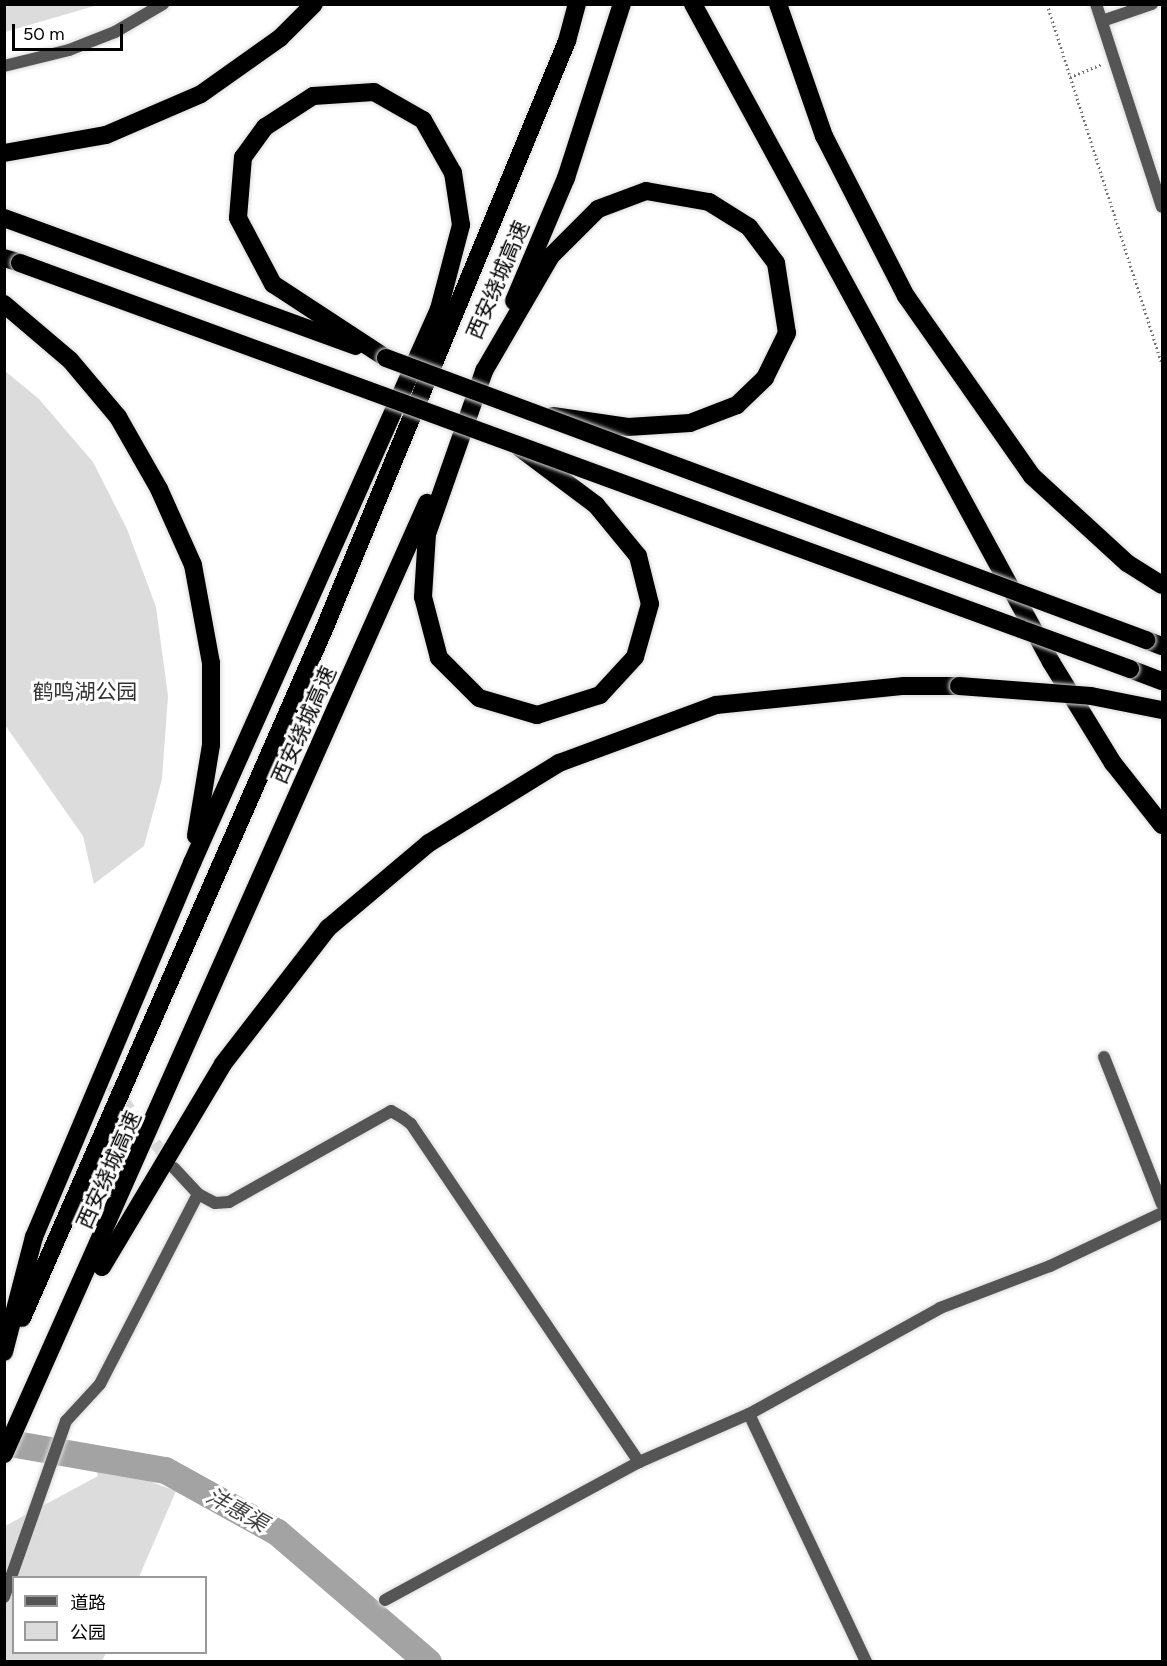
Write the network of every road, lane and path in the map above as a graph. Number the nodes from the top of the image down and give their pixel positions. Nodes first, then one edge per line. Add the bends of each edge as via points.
1 (163, 4) edge
2 (314, 4) edge
3 (577, 4) edge
4 (622, 4) edge
5 (693, 4) edge
6 (778, 4) edge
7 (1047, 4) edge
8 (1152, 4) edge
9 (1098, 5) edge
10 (1102, 21) junction
11 (1114, 59) junction
12 (4, 66) edge
13 (1070, 76) junction
14 (4, 153) edge
15 (1162, 207) edge
16 (4, 218) edge
17 (12, 261) edge
18 (4, 304) edge
19 (386, 358) junction
20 (1162, 364) edge
21 (484, 371) junction
22 (536, 413) junction
23 (514, 444) junction
24 (1162, 585) edge
25 (1154, 643) edge
26 (1162, 681) edge
27 (1162, 710) edge
28 (1162, 825) edge
29 (192, 863) junction
30 (1104, 1057) dead end
31 (174, 1168) tunnel mouth
32 (198, 1194) junction
33 (1162, 1204) edge
34 (1162, 1213) edge
35 (4, 1352) edge
36 (4, 1358) edge
37 (38, 1377) junction
38 (749, 1414) junction
39 (4, 1455) edge
40 (639, 1462) junction
41 (4, 1597) edge
42 (385, 1600) dead end
43 (866, 1662) edge

1 - 12 street via 115,32 69,50
2 - 14 highway via 280,38 201,94 106,135
3 - 36 highway, 西安绕城高速 via 567,41 325,627
4 - 21 highway, 西安绕城高速 via 566,178
5 - 28 highway via 1051,662 1113,763
6 - 24 highway via 824,136 906,296 1032,476 1127,563
7 - 13 path
8 - 10 street
9 - 10 street
10 - 11 street
11 - 13 path
11 - 15 street
13 - 20 path
16 - 19 highway
17 - 23 highway, bridge
18 - 29 highway via 70,360 117,417 159,489 193,565 211,663 211,745
19 - 22 highway, bridge
19 - 29 highway via 273,284 238,218 243,157 265,127 313,96 374,92 423,120 453,174 461,225 439,309
21 - 22 highway, bridge via 551,256 598,209 646,191 709,201 748,227 776,263 787,333 765,378 737,405 690,423 628,427
21 - 23 highway via 427,534 423,597 439,658 479,698 537,715 600,695 635,657 650,604 638,556 596,505
21 - 37 highway, 西安绕城高速
22 - 25 highway, bridge
23 - 26 highway, bridge
27 - 37 highway, bridge via 1091,696 904,686 716,705 559,764 429,843 328,928 223,1064
29 - 35 highway via 34,1237
30 - 33 street
31 - 32 street
32 - 40 street via 215,1203 244,1197 391,1111 403,1118 411,1124
32 - 41 street via 100,1384 66,1421
34 - 38 street via 1050,1266 940,1308
37 - 39 highway, 西安绕城高速
38 - 40 street
38 - 43 street
40 - 42 street

